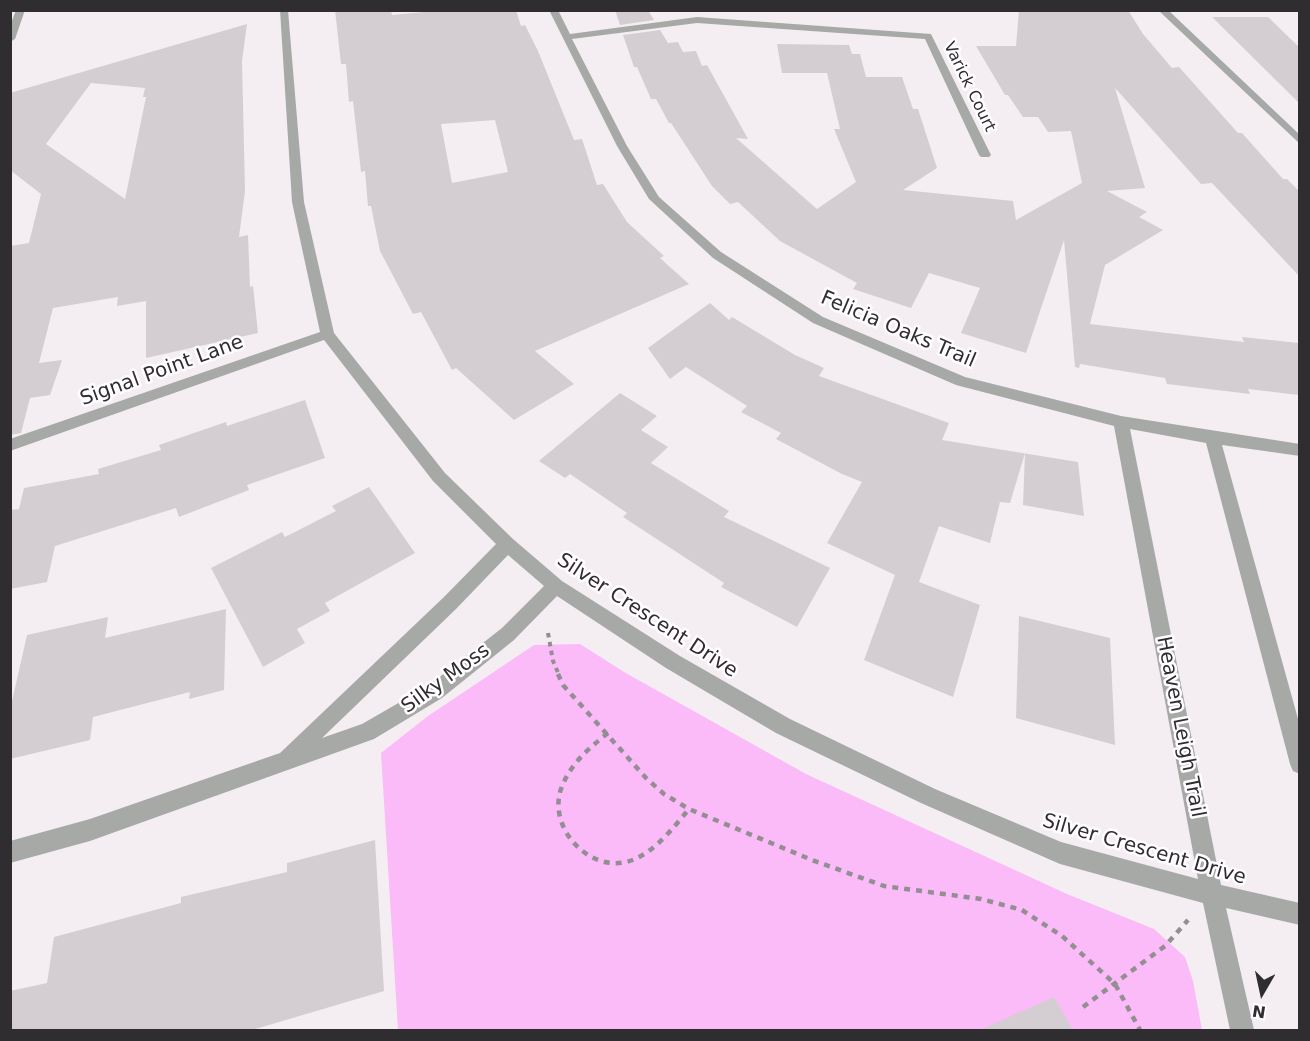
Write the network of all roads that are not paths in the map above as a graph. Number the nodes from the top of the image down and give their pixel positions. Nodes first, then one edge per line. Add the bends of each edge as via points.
1 (21, 10) edge
2 (284, 10) edge
3 (553, 10) edge
4 (1162, 10) edge
5 (567, 37) junction
6 (10, 39) edge
7 (1299, 141) edge
8 (985, 155) dead end
9 (327, 334) junction
10 (1121, 422) junction
11 (1212, 438) junction
12 (10, 445) edge
13 (1299, 450) edge
14 (507, 544) junction
15 (556, 586) junction
16 (285, 759) junction
17 (1299, 764) edge
18 (10, 852) edge
19 (1212, 894) junction
20 (1299, 914) edge
21 (1242, 1030) edge

1 - 6 street
2 - 9 street, Silver Crescent Drive via 298,202
3 - 5 street, Felicia Oaks Trail
4 - 7 street
5 - 8 street, Varick Court via 697,20 928,36
5 - 10 street, Felicia Oaks Trail via 622,146 655,199 717,255 818,320 961,381
9 - 12 street, Signal Point Lane
9 - 14 street, Silver Crescent Drive via 440,477
10 - 11 street, Felicia Oaks Trail
10 - 19 street, Heaven Leigh Trail
11 - 13 street, Felicia Oaks Trail
11 - 17 street
14 - 15 street, Silver Crescent Drive
14 - 16 street, Silky Moss
15 - 16 street, Silky Moss via 508,634 435,692 367,732
15 - 19 street, Silver Crescent Drive via 673,662 783,726 928,796 1060,853
16 - 18 street, Silky Moss via 90,830
19 - 20 street, Silver Crescent Drive
19 - 21 street, Heaven Leigh Trail

